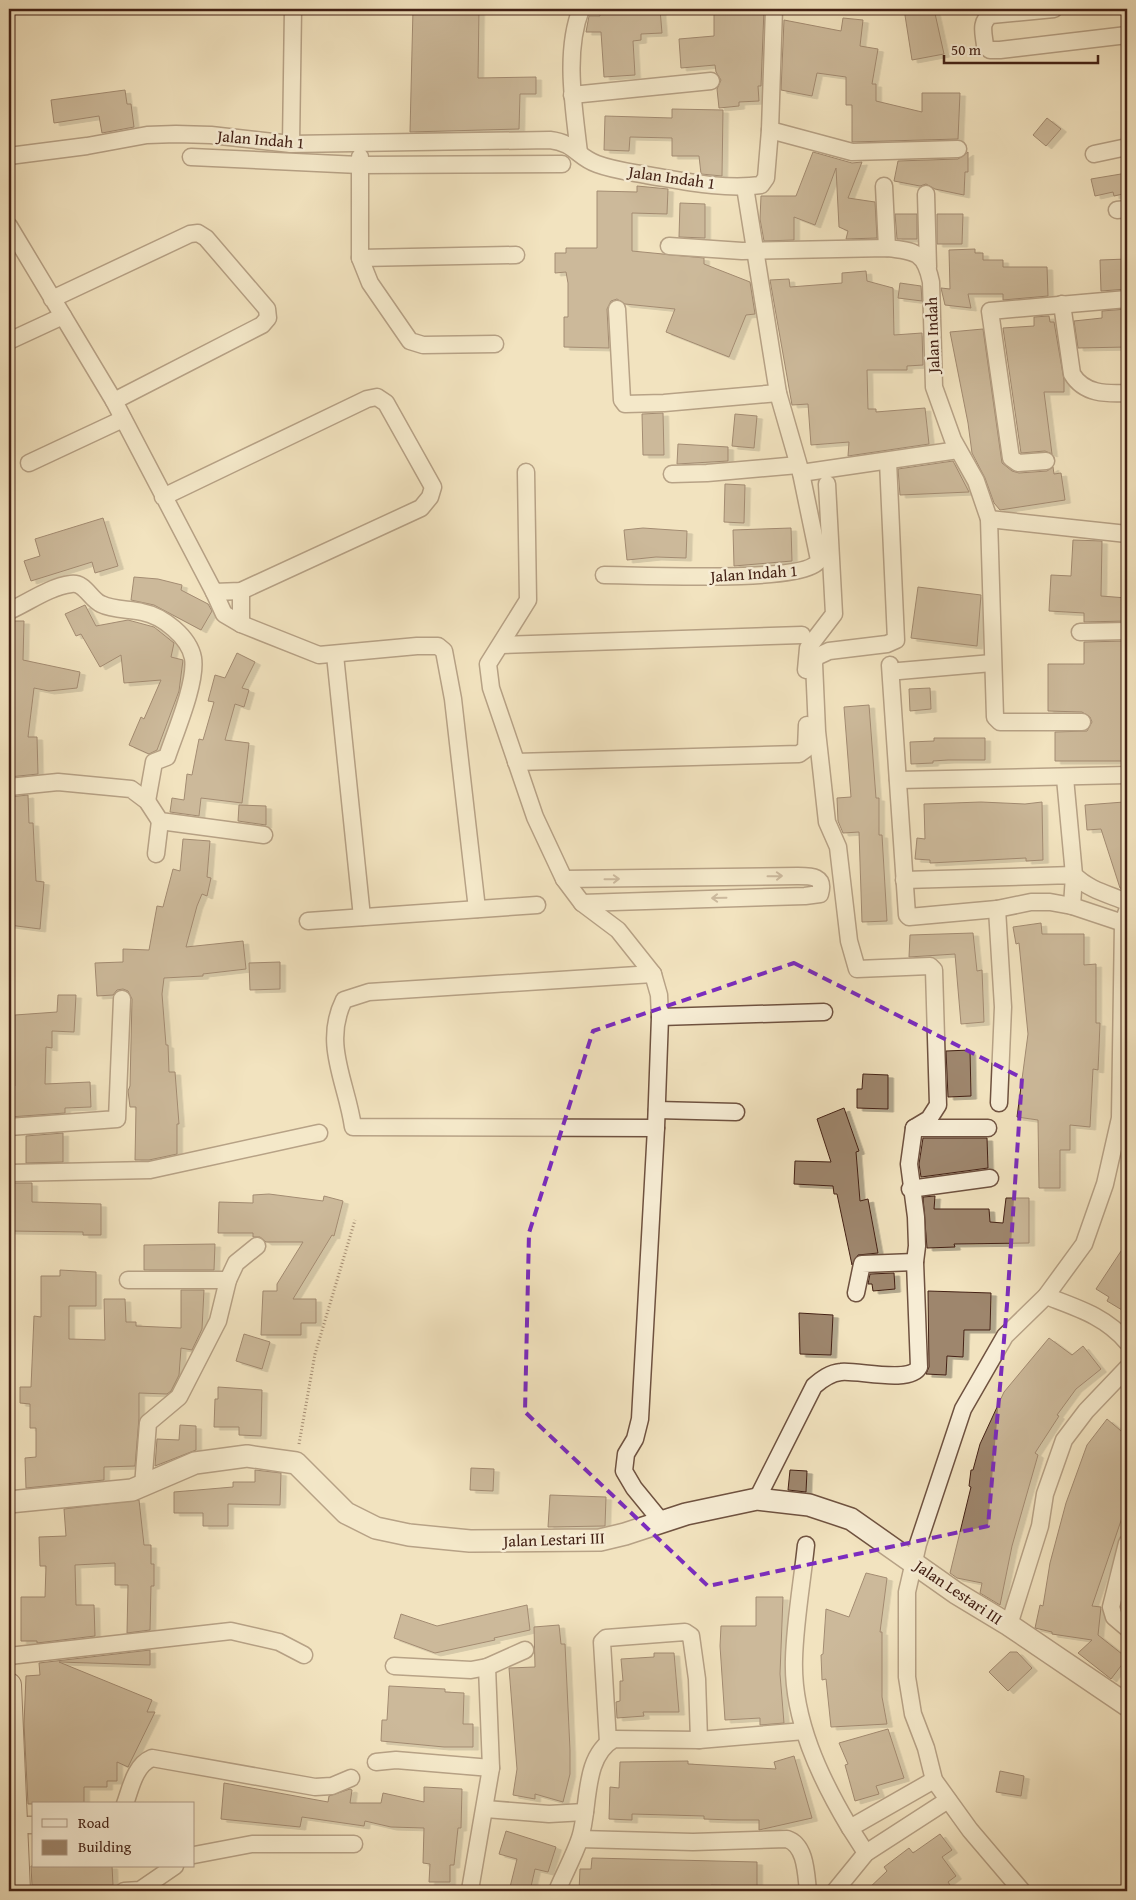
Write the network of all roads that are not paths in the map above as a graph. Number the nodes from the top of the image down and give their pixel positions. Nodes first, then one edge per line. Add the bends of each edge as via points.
1 (293, 9) edge
2 (581, 9) edge
3 (774, 9) edge
4 (1054, 9) edge
5 (1127, 35) edge
6 (712, 81) dead end
7 (572, 95) junction
8 (770, 130) junction
9 (291, 144) junction
10 (361, 144) junction
11 (1127, 147) edge
12 (958, 149) dead end
13 (579, 153) junction
14 (1094, 154) dead end
15 (9, 156) edge
16 (190, 157) dead end
17 (562, 164) dead end
18 (359, 165) junction
19 (884, 186) dead end
20 (745, 187) junction
21 (926, 194) dead end
22 (9, 226) edge
23 (669, 246) dead end
24 (887, 248) junction
25 (756, 250) junction
26 (516, 254) dead end
27 (360, 258) junction
28 (928, 267) junction
29 (52, 298) junction
30 (1127, 299) edge
31 (1062, 304) junction
32 (617, 309) dead end
33 (63, 316) junction
34 (9, 342) edge
35 (494, 344) dead end
36 (778, 393) junction
37 (1127, 393) edge
38 (114, 401) junction
39 (123, 418) junction
40 (958, 450) junction
41 (1046, 460) dead end
42 (888, 461) junction
43 (29, 462) dead end
44 (800, 469) junction
45 (526, 472) dead end
46 (672, 474) dead end
47 (827, 484) dead end
48 (163, 497) junction
49 (989, 519) junction
50 (1127, 534) edge
51 (604, 575) dead end
52 (241, 591) junction
53 (214, 592) junction
54 (9, 611) edge
55 (241, 624) junction
56 (1127, 631) edge
57 (1080, 632) dead end
58 (802, 635) dead end
59 (501, 645) junction
60 (335, 655) junction
61 (992, 663) junction
62 (1082, 722) dead end
63 (516, 762) junction
64 (1127, 775) edge
65 (1065, 778) junction
66 (898, 780) junction
67 (9, 787) edge
68 (147, 801) junction
69 (160, 821) junction
70 (264, 835) dead end
71 (156, 854) dead end
72 (1074, 875) junction
73 (564, 879) junction
74 (904, 880) junction
75 (1127, 902) edge
76 (582, 903) junction
77 (537, 905) dead end
78 (1072, 906) junction
79 (477, 909) junction
80 (997, 909) junction
81 (362, 917) junction
82 (1125, 917) edge
83 (308, 921) dead end
84 (653, 974) junction
85 (122, 999) dead end
86 (824, 1012) dead end
87 (660, 1017) junction
88 (999, 1103) dead end
89 (657, 1110) junction
90 (736, 1112) dead end
91 (9, 1128) edge
92 (656, 1128) junction
93 (914, 1128) junction
94 (988, 1128) dead end
95 (319, 1133) dead end
96 (9, 1173) edge
97 (990, 1178) dead end
98 (910, 1189) junction
99 (257, 1246) dead end
100 (914, 1262) junction
101 (128, 1280) dead end
102 (228, 1280) junction
103 (856, 1293) dead end
104 (1046, 1296) junction
105 (1127, 1342) edge
106 (1127, 1368) edge
107 (143, 1486) junction
108 (757, 1499) junction
109 (9, 1502) edge
110 (661, 1521) junction
111 (1127, 1543) edge
112 (806, 1545) dead end
113 (914, 1562) junction
114 (1009, 1625) junction
115 (1127, 1628) edge
116 (525, 1650) dead end
117 (304, 1655) dead end
118 (9, 1656) edge
119 (394, 1666) dead end
120 (487, 1667) junction
121 (9, 1685) edge
122 (1127, 1705) edge
123 (804, 1732) junction
124 (699, 1740) junction
125 (608, 1742) junction
126 (376, 1762) dead end
127 (491, 1768) junction
128 (350, 1778) dead end
129 (934, 1780) junction
130 (948, 1800) junction
131 (126, 1802) edge
132 (486, 1809) junction
133 (585, 1812) junction
134 (19, 1825) edge
135 (850, 1828) junction
136 (580, 1838) junction
137 (354, 1844) dead end
138 (866, 1854) junction
139 (195, 1856) edge
140 (171, 1868) edge
141 (470, 1890) edge
142 (18, 1891) edge
143 (124, 1891) edge
144 (557, 1891) edge
145 (808, 1891) edge
146 (835, 1891) edge
147 (1022, 1891) edge

1 - 9 street
2 - 7 street via 574,34
3 - 8 street
4 - 5 street via 986,18 982,24 985,46 990,50 1000,50
6 - 7 street
7 - 13 street
8 - 12 street via 852,152
8 - 20 street via 766,178 761,185
9 - 10 street, Jalan Indah 1
9 - 15 street, Jalan Indah 1 via 211,135 148,135
10 - 13 street, Jalan Indah 1 via 550,140 568,143
10 - 18 street
11 - 14 street
13 - 20 street, Jalan Indah 1 via 608,168 685,182
16 - 18 street
17 - 18 street
18 - 27 street
19 - 24 street
20 - 25 street, Jalan Indah 1
21 - 28 street, Jalan Indah
22 - 29 street
23 - 25 street
24 - 25 street
24 - 28 street via 920,255
25 - 36 street, Jalan Indah 1
26 - 27 street
27 - 35 street via 370,283 410,341 423,345
28 - 40 street, Jalan Indah via 934,387
29 - 33 street
29 - 38 street via 198,233 206,238 267,309 268,318 262,325
30 - 31 street
31 - 37 street via 1072,374 1076,381 1096,392
31 - 41 street via 993,310 989,314 1011,458 1018,462
32 - 36 street via 622,400 625,404
33 - 34 street
33 - 38 street
36 - 44 street, Jalan Indah 1
38 - 39 street
39 - 43 street
39 - 48 street
40 - 42 street
40 - 49 street, Jalan Indah via 976,481
42 - 44 street
42 - 93 street via 896,640 830,651 816,657 816,702 827,822 838,847 850,941 857,969 930,966 934,970 938,1105 929,1119
44 - 46 street
44 - 51 street, Jalan Indah 1 via 820,556 810,569 754,576
45 - 59 street via 528,600
47 - 63 street via 834,614 808,648 806,748 799,754
48 - 52 street via 368,399 377,398 386,403 433,487 430,498 421,508
48 - 53 street
49 - 50 street
49 - 61 street, Jalan Indah
52 - 53 street
52 - 55 street
53 - 55 street via 224,614
54 - 68 street via 49,591 76,584 84,587 103,605 150,614 175,630 188,644 194,664 187,697 167,757 154,762
55 - 60 street via 319,655
56 - 57 street
58 - 59 street
59 - 63 street via 488,664 488,673
60 - 79 street via 417,646 438,646 444,651 453,699
60 - 81 street
61 - 62 street, Jalan Indah via 994,713 1000,722
61 - 66 street via 895,668
63 - 73 street via 534,817
64 - 65 street
65 - 66 street
65 - 72 street
66 - 74 street
67 - 68 street via 58,782 130,788
68 - 69 street
69 - 70 street
69 - 71 street
72 - 74 street
72 - 75 street via 1091,888
72 - 78 street
73 - 76 street
73 -> 76 street via 798,876 816,877 822,888 820,894 805,896
74 - 80 street via 906,912 910,917
76 - 84 street via 618,930
77 - 79 street
78 - 80 street via 1032,902
78 - 82 street
79 - 81 street
80 - 88 street via 1003,1007
81 - 83 street
82 - 104 street via 1120,1118 1105,1184 1084,1244
84 - 87 street via 659,994
84 - 92 street via 369,992 344,1000 337,1014 334,1038 353,1127
85 - 91 street via 117,1118
86 - 87 street
87 - 89 street
89 - 90 street
89 - 92 street
92 - 110 street via 640,1419 635,1439 626,1454 624,1471
93 - 94 street
93 - 98 street via 909,1164
95 - 96 street via 150,1170
97 - 98 street
98 - 100 street via 916,1217
99 - 102 street via 236,1262
100 - 103 street via 862,1264
100 - 108 street via 917,1372 882,1375 842,1372 829,1375 814,1386
101 - 102 street
102 - 107 street via 218,1322 179,1397 148,1423
104 - 105 street via 1090,1313 1115,1327
104 - 113 street via 1005,1336 963,1408
106 - 114 street via 1086,1411 1064,1440 1047,1486 1040,1526
107 - 109 street via 132,1490
107 - 110 street, Jalan Lestari III via 195,1463 247,1456 296,1464 346,1513 376,1528 409,1535 470,1541 600,1540
108 - 110 street, Jalan Lestari III
108 - 113 street, Jalan Lestari III via 809,1505 852,1519
111 - 115 street via 1112,1607 1114,1617
112 - 123 street via 794,1661
113 - 114 street, Jalan Lestari III via 956,1593
113 - 129 street via 907,1592 907,1677 913,1714
114 - 122 street, Jalan Lestari III
116 - 120 street
117 - 118 street via 279,1642 231,1631
119 - 120 street via 471,1670
120 - 127 street
121 - 134 main road
123 - 124 street
123 - 135 street via 829,1792
124 - 125 street via 614,1739
124 - 125 street via 697,1679 691,1636 685,1632 606,1638 602,1642
125 - 133 street via 590,1778
126 - 127 street via 396,1760
127 - 132 street
128 - 131 street via 332,1786 315,1787 152,1758 144,1761 138,1769
129 - 130 street
129 - 135 street
130 - 138 street
130 - 147 street
132 - 133 street via 550,1814
132 - 141 street
133 - 136 street
134 - 142 main road
135 - 138 street
136 - 144 street
136 - 145 street via 693,1842 787,1839 800,1848
137 - 139 street via 252,1844
138 - 146 street
140 - 143 street via 140,1890

